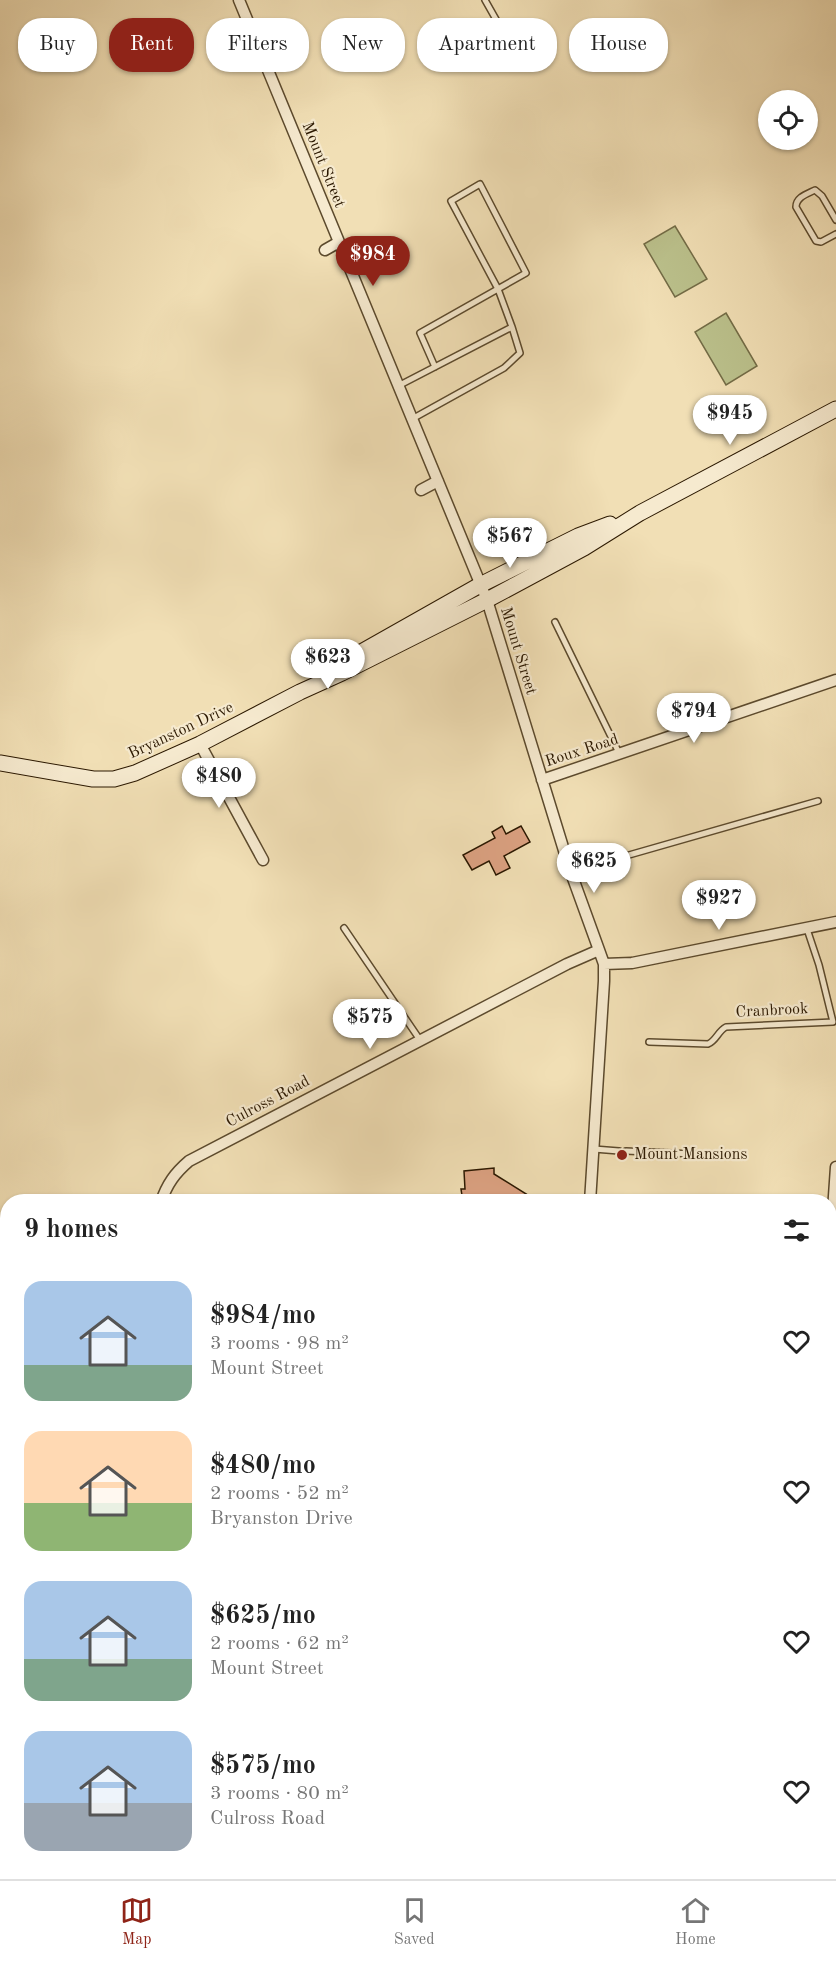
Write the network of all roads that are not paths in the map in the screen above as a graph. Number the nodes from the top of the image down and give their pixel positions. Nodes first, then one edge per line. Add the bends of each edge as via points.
1 (239, 0) edge
2 (485, 0) edge
3 (495, 18) edge
4 (836, 220) edge
5 (836, 234) edge
6 (339, 242) junction
7 (325, 250) dead end
8 (498, 289) junction
9 (512, 327) junction
10 (435, 367) junction
11 (398, 386) junction
12 (836, 410) edge
13 (412, 419) junction
14 (438, 482) junction
15 (421, 490) dead end
16 (640, 513) junction
17 (480, 585) junction
18 (487, 600) junction
19 (555, 622) dead end
20 (836, 680) edge
21 (300, 692) junction
22 (200, 744) junction
23 (620, 754) junction
24 (0, 763) edge
25 (542, 780) junction
26 (818, 801) dead end
27 (615, 859) dead end
28 (263, 860) dead end
29 (606, 861) dead end
30 (570, 870) junction
31 (836, 922) edge
32 (344, 928) dead end
33 (807, 928) junction
34 (600, 950) junction
35 (604, 964) junction
36 (835, 1022) edge
37 (420, 1040) junction
38 (649, 1042) dead end
39 (593, 1149) junction
40 (716, 1155) dead end
41 (836, 1167) edge
42 (164, 1194) edge
43 (590, 1194) edge
44 (834, 1194) edge

1 - 6 street, Mount Street
2 - 3 lane
4 - 5 lane via 815,190 796,203 816,241 821,243
6 - 7 street
6 - 11 street, Mount Street
8 - 8 lane via 451,201 480,184 526,273
8 - 9 lane
8 - 10 lane via 420,333
9 - 10 lane
9 - 13 lane via 520,353 504,368
10 - 11 lane
11 - 13 street, Mount Street
12 - 16 main road, Bryanston Drive
13 - 14 street, Mount Street
14 - 15 street
14 - 17 street, Mount Street
16 - 17 main road, Bryanston Drive via 578,536
16 - 18 main road, Bryanston Drive
17 - 18 street, Mount Street
17 - 21 main road, Bryanston Drive via 337,664
18 - 21 main road, Bryanston Drive
18 - 25 street, Mount Street
19 - 23 lane
20 - 23 street, Roux Road
21 - 22 main road, Bryanston Drive
22 - 24 main road, Bryanston Drive via 114,779
22 - 28 street
23 - 25 street, Roux Road
25 - 30 street, Mount Street
26 - 27 lane
29 - 30 lane
30 - 34 street, Mount Street
31 - 33 street
32 - 37 lane
33 - 35 street via 632,963
33 - 36 lane, Cranbrook
34 - 35 street, Mount Street
34 - 37 street, Culross Road
35 - 39 street, Mount Street
36 - 38 lane, Cranbrook via 726,1027 708,1044
37 - 42 street, Culross Road via 189,1161 167,1184
39 - 40 lane
39 - 43 street, Mount Street
41 - 44 street

